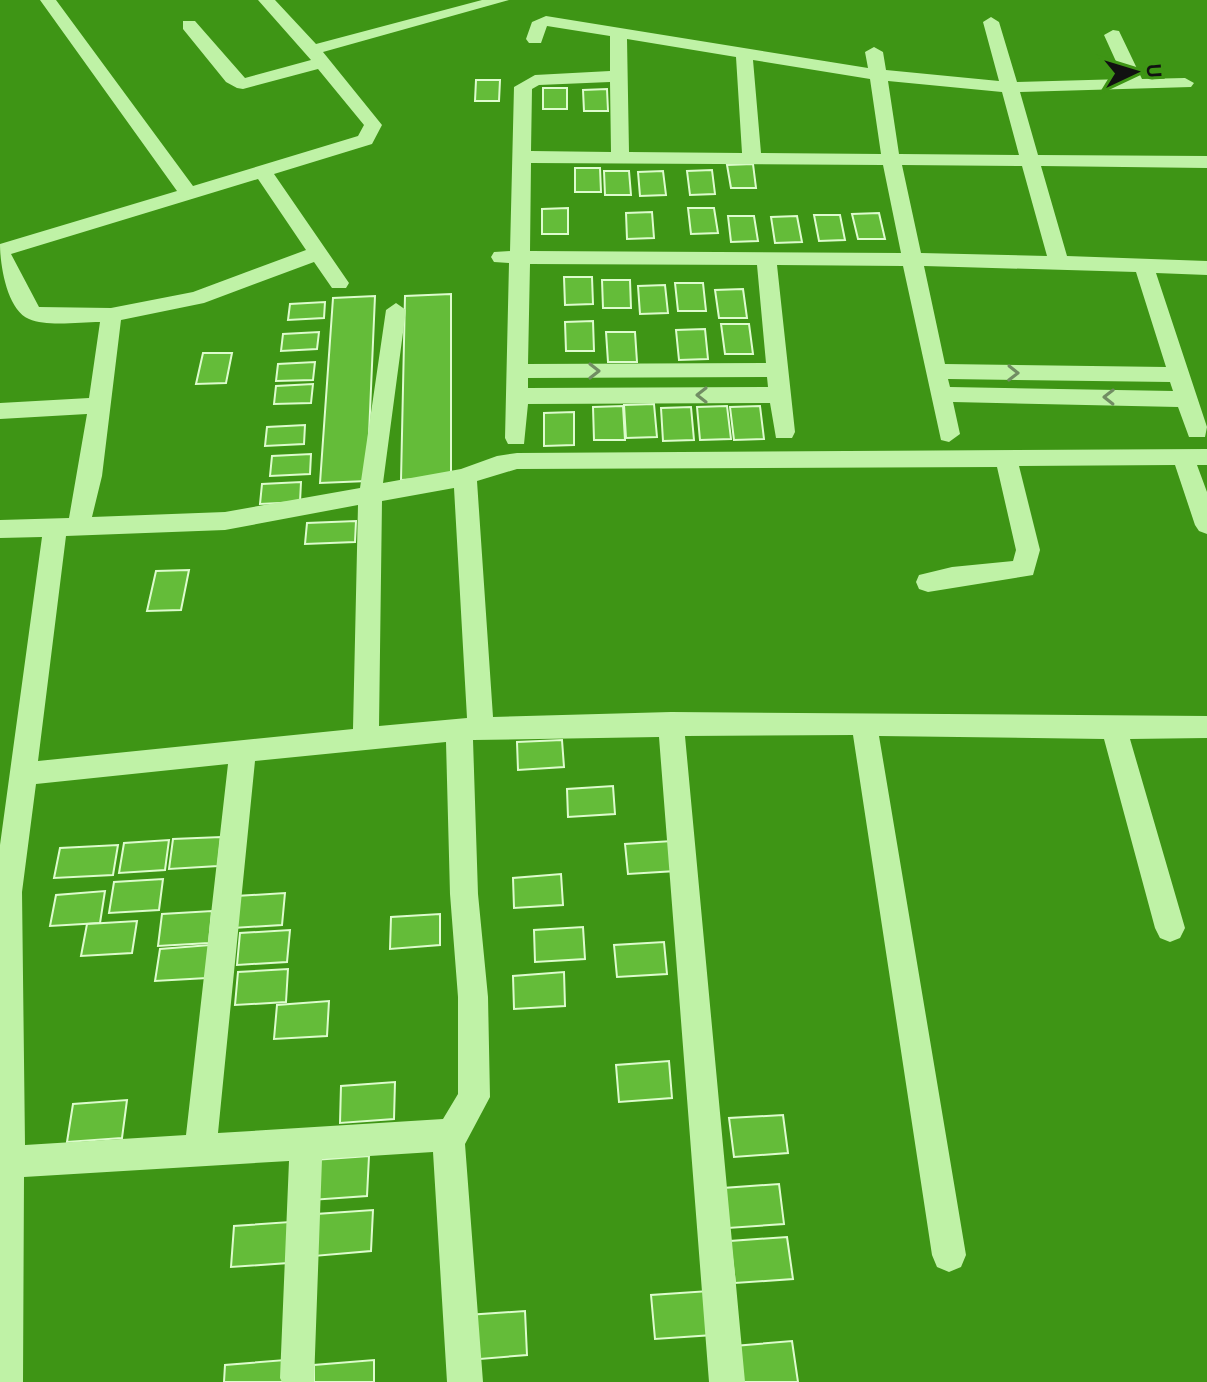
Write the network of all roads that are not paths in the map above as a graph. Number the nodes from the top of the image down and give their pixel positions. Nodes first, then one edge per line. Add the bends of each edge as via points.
1 (48, 0) edge
2 (266, 0) edge
3 (501, 0) edge
4 (481, 3) edge
5 (991, 22) dead end
6 (189, 25) dead end
7 (618, 33) junction
8 (1113, 35) dead end
9 (535, 39) dead end
10 (874, 52) dead end
11 (744, 54) junction
12 (317, 56) junction
13 (878, 75) junction
14 (619, 76) junction
15 (1134, 81) junction
16 (1185, 83) dead end
17 (1010, 87) junction
18 (523, 157) junction
19 (620, 158) junction
20 (752, 159) junction
21 (891, 160) junction
22 (1033, 160) junction
23 (1207, 162) edge
24 (264, 173) junction
25 (189, 194) junction
26 (0, 252) edge
27 (318, 253) junction
28 (510, 257) junction
29 (766, 259) junction
30 (912, 260) junction
31 (1059, 263) junction
32 (1144, 266) junction
33 (1207, 268) edge
34 (339, 283) dead end
35 (396, 310) dead end
36 (111, 315) junction
37 (779, 370) junction
38 (516, 371) junction
39 (935, 371) junction
40 (1179, 375) junction
41 (941, 394) junction
42 (780, 395) junction
43 (515, 396) junction
44 (1187, 399) junction
45 (99, 405) junction
46 (0, 411) edge
47 (1197, 431) dead end
48 (784, 432) dead end
49 (949, 434) dead end
50 (516, 438) dead end
51 (1183, 457) junction
52 (1207, 457) edge
53 (1006, 458) junction
54 (465, 477) junction
55 (370, 497) junction
56 (1207, 525) edge
57 (66, 528) junction
58 (0, 529) edge
59 (928, 582) dead end
60 (671, 723) junction
61 (864, 723) junction
62 (1207, 727) edge
63 (470, 728) junction
64 (1114, 728) junction
65 (366, 739) junction
66 (243, 751) junction
67 (23, 774) junction
68 (1170, 928) dead end
69 (448, 1136) junction
70 (306, 1143) junction
71 (200, 1150) junction
72 (9, 1162) junction
73 (3, 1198) edge
74 (949, 1255) dead end
75 (298, 1378) dead end
76 (5, 1382) edge
77 (465, 1382) edge
78 (727, 1382) edge

1 - 25 street
2 - 12 street
3 - 4 street
4 - 12 street
5 - 17 street
6 - 12 street via 238,83 250,84
7 - 9 street via 542,21
7 - 11 street
7 - 14 street
8 - 15 street
10 - 13 street
11 - 13 street
11 - 20 street
12 - 24 street via 372,130 357,144
13 - 17 street
13 - 21 street
14 - 18 street via 526,84
14 - 19 street
15 - 16 street
15 - 17 street
17 - 22 street
18 - 19 street
18 - 28 street
19 - 20 street
20 - 21 street
21 - 22 street
21 - 30 street
22 - 23 street
22 - 31 street
24 - 25 street
24 - 27 street
25 - 26 street
26 - 36 street via 35,314
27 - 34 street
27 - 36 street via 197,298
28 - 29 street
28 - 38 street
29 - 30 street
29 - 37 street
30 - 31 street
30 - 39 street
31 - 32 street
32 - 33 street
32 - 40 street
35 - 55 street
36 - 45 street
38 -> 37 street
37 - 42 street
38 - 43 street
39 -> 40 street
39 - 41 street
40 - 44 street
44 -> 41 street
41 - 49 street
42 -> 43 street
42 - 48 street
43 - 50 street
44 - 47 street
45 - 46 street
45 - 57 street via 89,485
51 - 52 street
51 - 53 street
51 - 56 street
53 - 54 street via 517,461
53 - 59 street via 1028,550 1024,568
54 - 55 street
54 - 63 street
55 - 57 street via 225,521
55 - 65 street
57 - 58 street
57 - 67 street
60 - 61 street
60 - 63 street
60 - 78 street
61 - 64 street
61 - 74 street
62 - 64 street
63 - 65 street
63 - 69 street via 464,894 474,1097
64 - 68 street
65 - 66 street
66 - 67 street
66 - 71 street
67 - 72 street via 8,892
69 - 70 street
69 - 77 street
70 - 71 street
70 - 75 street
71 - 72 street
72 - 73 street
73 - 76 street

